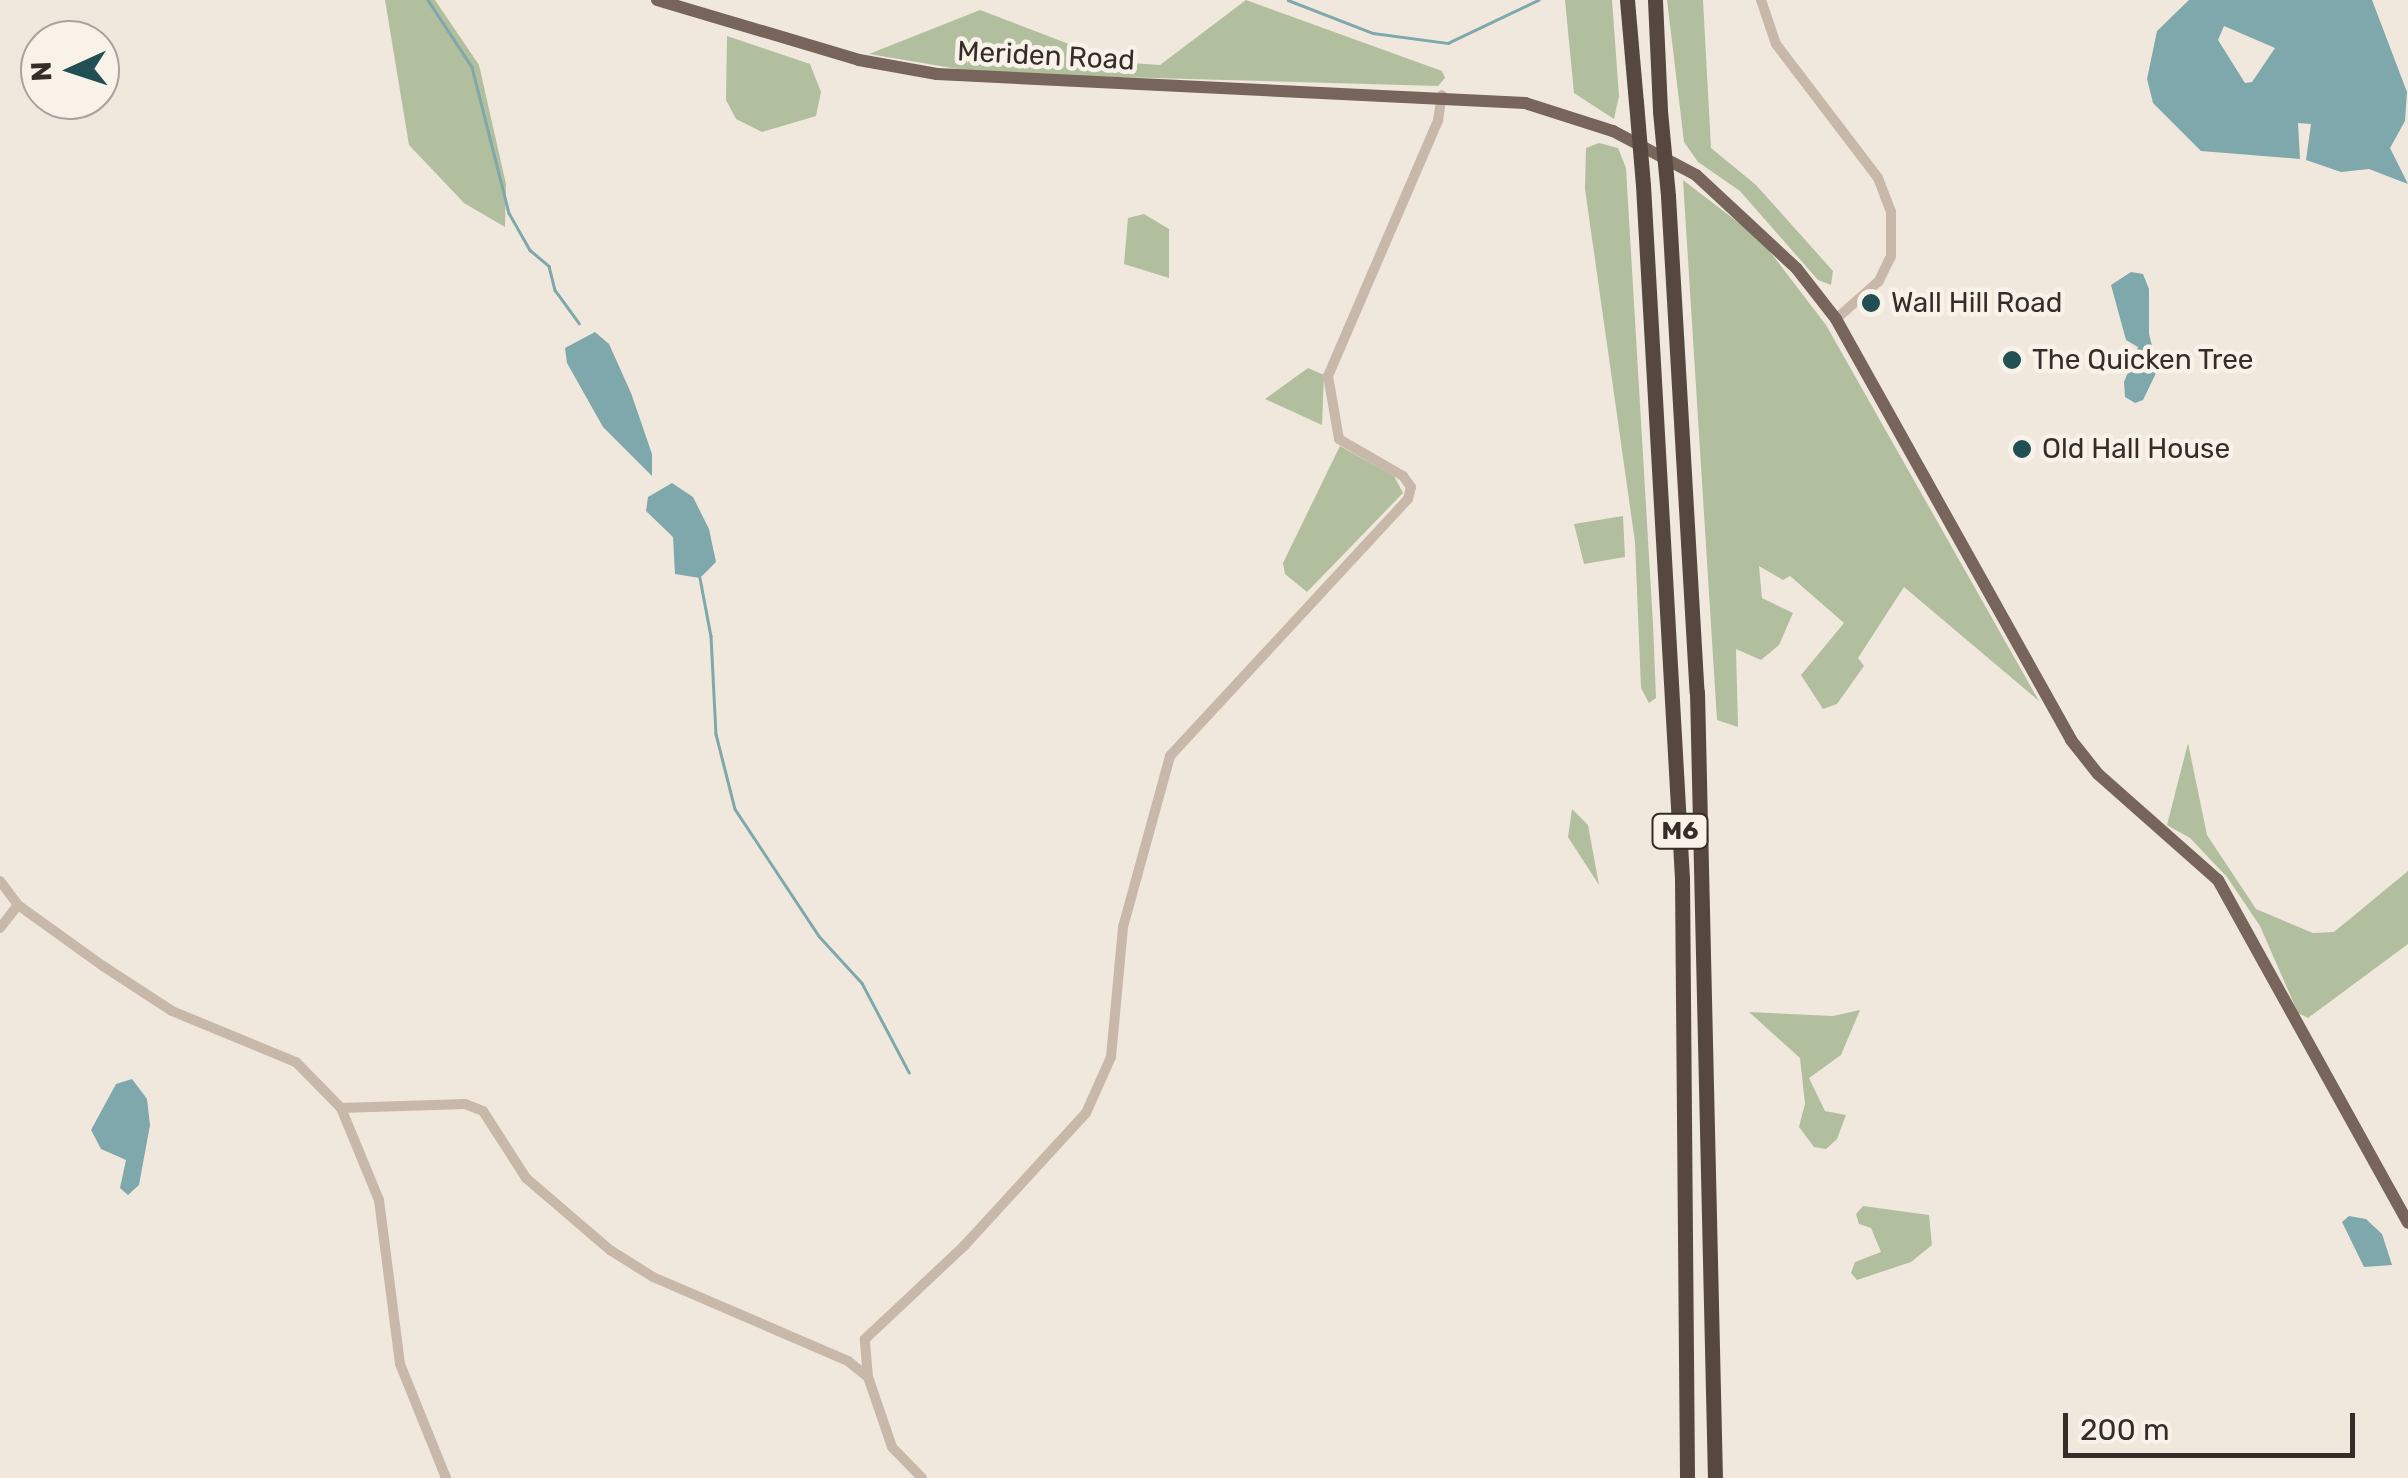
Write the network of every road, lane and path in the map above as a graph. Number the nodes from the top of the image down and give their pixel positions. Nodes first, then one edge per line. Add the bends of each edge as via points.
1 (657, 0) edge
2 (1627, 0) edge
3 (1655, 0) edge
4 (1761, 0) edge
5 (1442, 94) junction
6 (1836, 320) junction
7 (0, 881) edge
8 (18, 906) junction
9 (0, 928) edge
10 (342, 1108) junction
11 (2408, 1223) edge
12 (865, 1339) junction
13 (848, 1361) junction
14 (868, 1376) junction
15 (446, 1478) edge
16 (922, 1478) edge
17 (1687, 1478) edge
18 (1714, 1478) edge

1 - 5 main road, Meriden Road via 859,60 937,74
2 - 17 highway, M6, bridge via 1682,878
3 - 18 highway, M6, bridge via 1698,729
4 - 6 street via 1776,44 1878,178 1891,212 1890,256 1879,281
5 - 6 main road, Meriden Road via 1561,112 1651,148 1743,214
5 - 12 street via 1438,120 1328,376 1339,439 1403,476 1411,487 1408,499 1170,756 1123,927 1110,1057 1086,1114 964,1246
6 - 11 main road, Meriden Road via 2048,707 2098,774 2218,880
7 - 8 street
8 - 9 street
8 - 10 street via 172,1010 296,1062
10 - 13 street via 465,1104 483,1112 526,1178 610,1250 653,1277
10 - 15 street via 379,1200 400,1364
12 - 13 street
12 - 14 street
13 - 14 street
14 - 16 street via 892,1447

